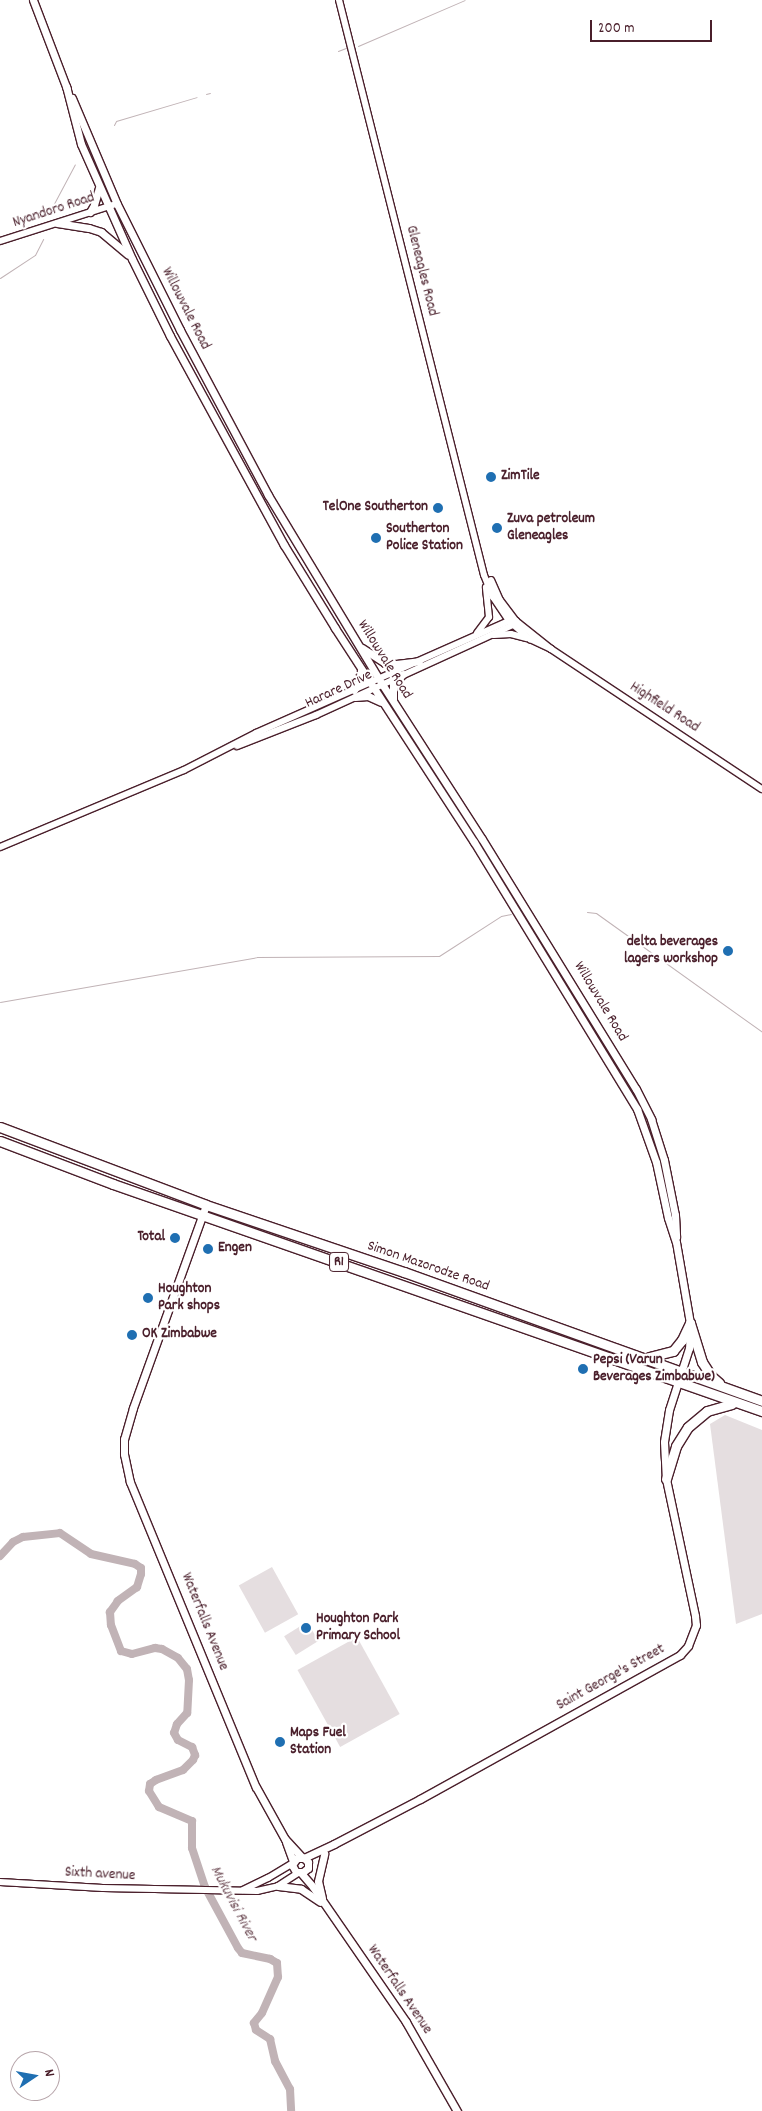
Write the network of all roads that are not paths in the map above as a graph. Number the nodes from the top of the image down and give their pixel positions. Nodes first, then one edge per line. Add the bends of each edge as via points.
1 (33, 0) edge
2 (339, 0) edge
3 (66, 86) junction
4 (99, 188) junction
5 (117, 204) junction
6 (107, 207) junction
7 (90, 212) junction
8 (57, 223) junction
9 (0, 242) edge
10 (132, 259) junction
11 (478, 549) junction
12 (484, 575) junction
13 (513, 622) junction
14 (475, 636) junction
15 (488, 636) junction
16 (530, 639) junction
17 (360, 646) junction
18 (551, 649) junction
19 (419, 660) junction
20 (361, 668) junction
21 (403, 674) junction
22 (380, 681) junction
23 (372, 685) junction
24 (354, 693) junction
25 (384, 703) junction
26 (395, 704) junction
27 (762, 789) edge
28 (0, 847) edge
29 (0, 1127) edge
30 (0, 1141) edge
31 (206, 1205) junction
32 (202, 1215) junction
33 (676, 1242) junction
34 (690, 1324) junction
35 (647, 1358) junction
36 (679, 1377) junction
37 (724, 1388) junction
38 (762, 1401) edge
39 (737, 1403) junction
40 (762, 1411) edge
41 (666, 1478) junction
42 (285, 1839) junction
43 (334, 1844) junction
44 (324, 1854) junction
45 (303, 1857) junction
46 (293, 1862) junction
47 (308, 1868) junction
48 (299, 1873) junction
49 (0, 1882) edge
50 (278, 1886) junction
51 (313, 1887) junction
52 (239, 1892) junction
53 (324, 1905) junction
54 (457, 2111) edge

1 - 3 main road, Willowvale Road
2 - 11 street, Gleneagles Road
3 - 4 main road, Willowvale Road via 81,144
3 - 5 main road, Willowvale Road
4 - 6 main road, Willowvale Road
4 - 7 main road
5 - 6 street, Nyandoro Road
5 - 17 main road, Willowvale Road via 244,452 293,539
6 - 7 street, Nyandoro Road
6 - 10 main road, Willowvale Road
7 - 8 street, Nyandoro Road
8 - 9 street, Nyandoro Road
8 - 10 main road via 101,232
10 - 20 main road, Willowvale Road via 170,336 284,545
11 - 12 street, Gleneagles Road
11 - 13 street, Gleneagles Road
12 - 13 street, Gleneagles Road via 493,597
12 - 14 street via 489,617
13 - 14 street, Harare Drive
13 - 15 street, Harare Drive
13 - 16 street, Highfield Road
13 - 18 street, Highfield Road
14 - 19 street, Harare Drive
15 - 16 street via 511,634
15 - 21 street, Harare Drive
16 - 18 street, Highfield Road
17 - 19 main road via 385,663
17 - 22 main road, Willowvale Road
18 - 27 street, Highfield Road
19 - 22 street, Harare Drive
20 - 23 main road, Willowvale Road
20 - 24 main road via 361,678
21 - 22 street, Harare Drive
21 - 26 main road via 392,689
22 - 23 street, Harare Drive
22 - 26 main road, Willowvale Road
23 - 24 street, Harare Drive
23 - 25 main road, Willowvale Road
24 - 25 main road
24 - 28 street, Harare Drive via 256,733 152,784
25 - 33 main road, Willowvale Road via 474,842 630,1096 650,1142
26 - 33 main road, Willowvale Road via 568,976 645,1105 664,1160 676,1215
29 - 31 highway, Simon Mazorodze Road / R1
30 - 32 highway, Simon Mazorodze Road / R1
31 - 32 main road, Waterfalls Avenue
31 - 35 highway, Simon Mazorodze Road / R1
32 - 36 highway, Simon Mazorodze Road / R1
32 - 42 main road, Waterfalls Avenue via 133,1408 124,1447 130,1482 250,1773
33 - 34 main road, Willowvale Road
34 - 35 highway via 673,1351
34 - 36 main road, Willowvale Road via 689,1348
34 - 37 highway via 707,1370
35 - 36 highway, Simon Mazorodze Road / R1
36 - 37 highway, Simon Mazorodze Road / R1
36 - 39 highway, Simon Mazorodze Road / R1
36 - 41 main road, Saint George's Street via 665,1430
37 - 38 highway, Simon Mazorodze Road / R1
39 - 40 highway, Simon Mazorodze Road / R1
39 - 41 highway via 715,1407 694,1420 676,1446
41 - 43 main road, Saint George's Street via 695,1616 693,1636 680,1655
42 - 45 main road, Waterfalls Avenue
42 - 46 main road, Waterfalls Avenue
43 - 44 main road, Saint George's Street
43 - 45 main road, Saint George's Street
44 - 47 main road, Saint George's Street
44 - 53 main road via 318,1881
45 - 46 main road
45 - 47 main road
46 - 48 main road via 293,1868
46 - 52 street
47 - 48 main road
47 - 51 main road, Waterfalls Avenue
48 - 50 street
48 - 51 main road, Waterfalls Avenue
49 - 52 street, Sixth avenue
50 - 52 street, Sixth avenue
50 - 53 main road via 301,1889
51 - 53 main road, Waterfalls Avenue
53 - 54 main road, Waterfalls Avenue via 406,2022

